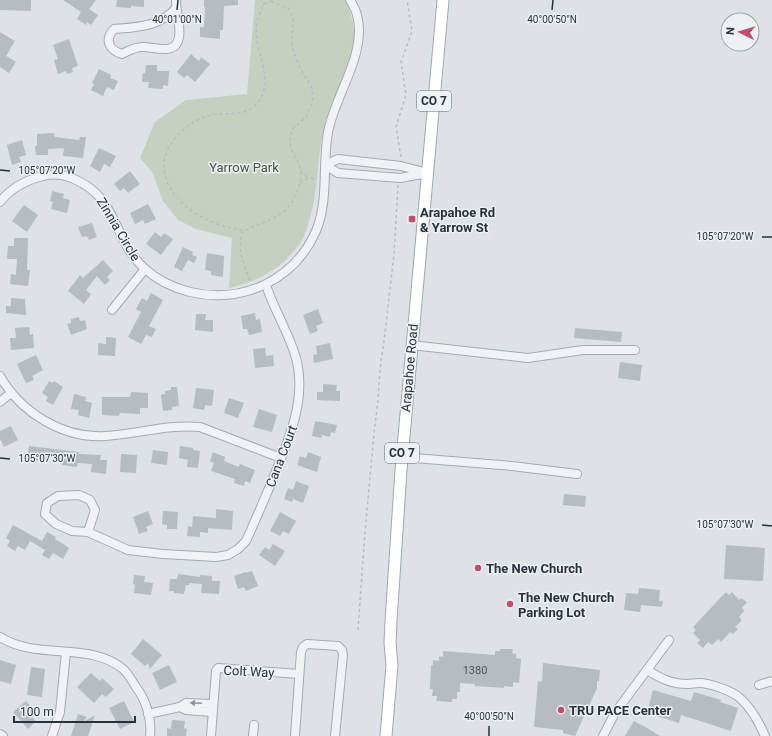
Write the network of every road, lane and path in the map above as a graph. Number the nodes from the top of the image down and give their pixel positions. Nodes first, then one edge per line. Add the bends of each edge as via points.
1 (265, 0) edge
2 (350, 0) edge
3 (407, 0) edge
4 (443, 0) edge
5 (271, 1) edge
6 (176, 4) edge
7 (263, 5) junction
8 (325, 165) junction
9 (401, 166) junction
10 (301, 171) junction
11 (428, 173) junction
12 (308, 178) junction
13 (400, 178) junction
14 (324, 180) junction
15 (300, 183) junction
16 (0, 202) edge
17 (242, 230) junction
18 (145, 269) junction
19 (266, 285) junction
20 (254, 290) junction
21 (112, 310) dead end
22 (411, 345) junction
23 (635, 350) dead end
24 (0, 376) edge
25 (12, 393) junction
26 (0, 402) edge
27 (402, 457) junction
28 (281, 458) junction
29 (577, 474) dead end
30 (88, 532) junction
31 (358, 630) dead end
32 (0, 637) edge
33 (668, 640) dead end
34 (66, 652) junction
35 (647, 670) junction
36 (299, 674) junction
37 (772, 681) edge
38 (759, 685) dead end
39 (213, 708) junction
40 (148, 714) junction
41 (254, 725) dead end
42 (0, 734) edge
43 (3, 736) edge
44 (52, 736) edge
45 (150, 736) edge
46 (210, 736) edge
47 (253, 736) edge
48 (295, 736) edge
49 (335, 736) edge
50 (386, 736) edge
51 (603, 736) edge
52 (765, 736) edge

1 - 7 path
2 - 8 street, Zinnia Circle via 357,13 359,36 356,53 332,117
3 - 9 path via 412,31 401,62 406,95 396,126
4 - 11 main road, Arapahoe Road / CO 7
5 - 7 path
5 - 10 path via 289,8 293,17 292,46 298,64 312,88 313,101 306,117 292,130 290,142
6 - 6 street via 179,39 175,45 165,50 144,46 122,54 114,52 108,40 114,29 150,25 163,20
7 - 17 path via 256,27 257,45 265,71 262,96 254,106 240,113 211,115 191,124 174,137 164,165 173,193 184,206 200,217
8 - 9 street via 338,158
8 - 13 street via 338,173
8 - 14 street, Zinnia Circle
9 - 11 street
10 - 12 path
10 - 15 path
11 - 13 street
11 - 22 main road, Arapahoe Road / CO 7
12 - 14 path
12 - 15 path
13 - 31 path via 389,304 380,369
14 - 19 street, Zinnia Circle via 322,212 316,231 296,261
15 - 17 path via 292,203 281,215
16 - 18 street, Zinnia Circle via 18,185 47,175 60,175 85,183 104,201 123,241
17 - 20 path via 242,258
18 - 20 street, Zinnia Circle via 161,281 201,294 218,296
18 - 21 street
19 - 20 street, Zinnia Circle
19 - 28 street, Cana Court via 292,345 299,376 295,422
22 - 23 street via 528,358 583,350
22 - 27 main road, Arapahoe Road / CO 7
24 - 25 street
25 - 26 street
25 - 28 street via 32,413 52,425 69,431 105,436 186,425 200,427
27 - 29 street
27 - 50 main road, Arapahoe Road / CO 7
28 - 30 street, Cana Court via 246,541 228,555 216,557 128,550
30 - 30 street via 72,531 56,524 45,514 47,503 58,496 79,495 90,500 95,510
32 - 34 street via 25,648
33 - 35 street
34 - 40 street via 97,656 125,670 138,689
34 - 44 street via 60,712
35 - 51 street via 615,713
35 - 52 street via 670,682 716,686 739,697 759,721
36 - 39 street, Colt Way via 218,668
36 - 48 street
36 - 49 street via 301,652 307,644 338,646 342,650
37 - 38 street
39 - 40 street via 186,710 180,707
39 - 46 street, Colt Way
40 - 45 street
41 - 47 street
42 - 43 street

